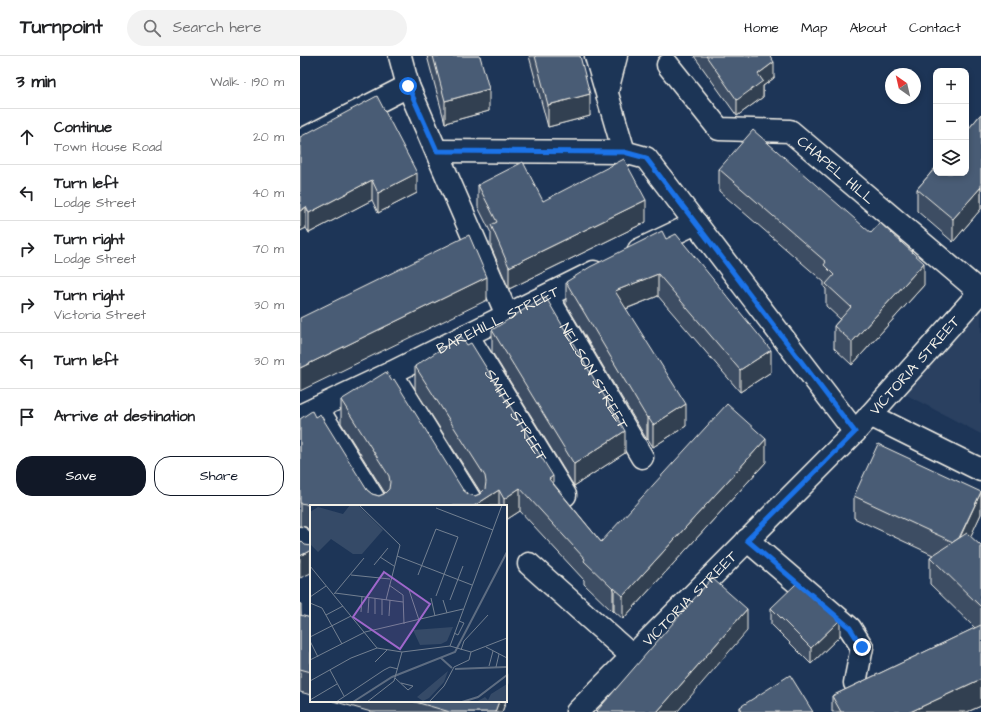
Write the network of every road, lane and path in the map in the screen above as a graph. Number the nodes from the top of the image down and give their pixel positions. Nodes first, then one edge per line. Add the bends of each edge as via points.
1 (400, 56) edge
2 (596, 56) edge
3 (616, 56) edge
4 (668, 64) dead end
5 (408, 86) junction
6 (606, 92) junction
7 (300, 141) edge
8 (437, 151) junction
9 (624, 152) junction
10 (696, 223) junction
11 (980, 291) edge
12 (547, 296) junction
13 (507, 315) junction
14 (467, 334) junction
15 (391, 373) junction
16 (308, 412) edge
17 (870, 416) junction
18 (855, 432) junction
19 (642, 457) dead end
20 (981, 470) edge
21 (566, 496) dead end
22 (377, 505) edge
23 (473, 505) edge
24 (300, 538) edge
25 (747, 540) junction
26 (310, 555) edge
27 (529, 564) dead end
28 (632, 656) junction
29 (855, 683) edge
30 (577, 712) edge

1 - 5 street
2 - 6 street
3 - 6 street
4 - 11 street, CHAPEL HILL via 719,129 790,132
5 - 7 street
5 - 8 street
6 - 9 street
8 - 9 street
8 - 13 street
9 - 10 street via 646,158
10 - 12 street, BAREHILL STREET
10 - 18 street
11 - 17 street, VICTORIA STREET
12 - 13 street, BAREHILL STREET
12 - 19 street, NELSON STREET
13 - 14 street, BAREHILL STREET
14 - 15 street, BAREHILL STREET
14 - 21 street, SMITH STREET
15 - 16 street, BAREHILL STREET
15 - 23 street
16 - 22 street
17 - 18 street, VICTORIA STREET
17 - 20 street
18 - 25 street, VICTORIA STREET
24 - 26 street
25 - 28 street, VICTORIA STREET
25 - 29 street via 850,628 862,647
27 - 28 street
28 - 30 street, VICTORIA STREET

